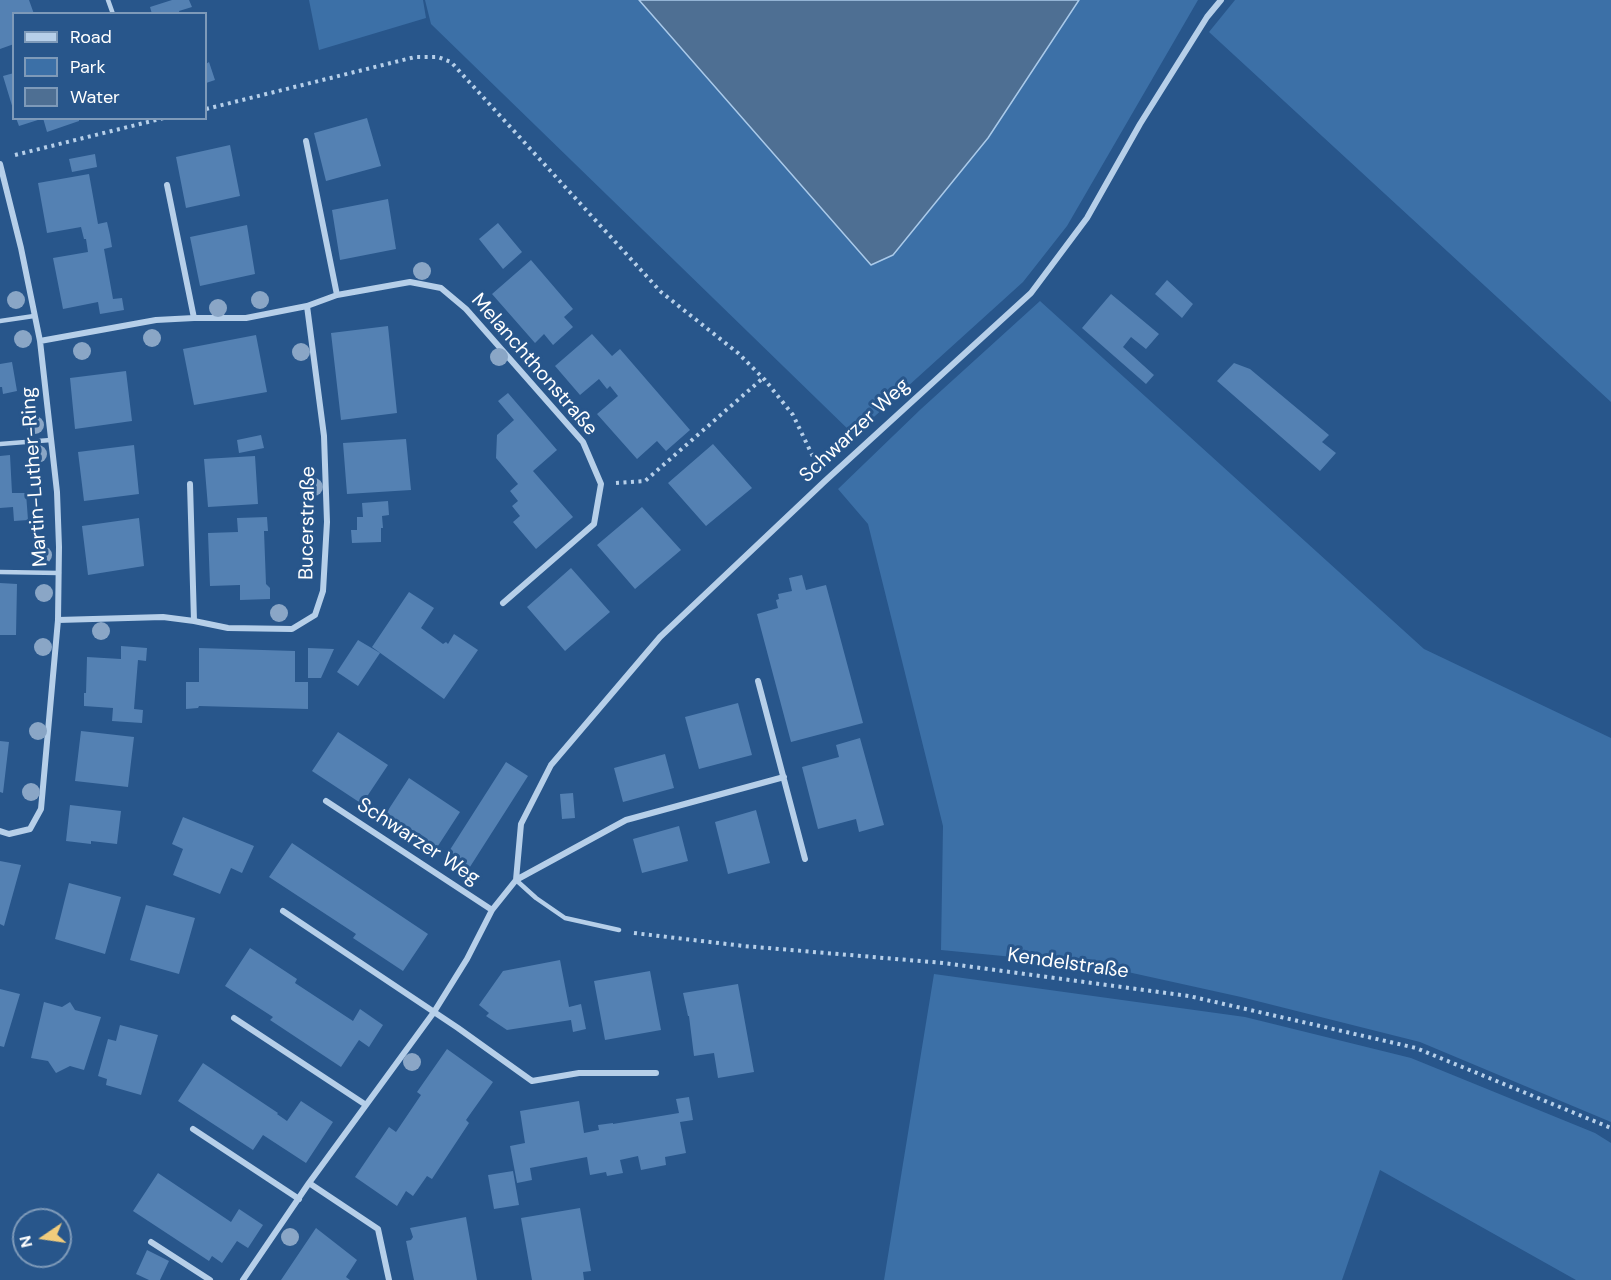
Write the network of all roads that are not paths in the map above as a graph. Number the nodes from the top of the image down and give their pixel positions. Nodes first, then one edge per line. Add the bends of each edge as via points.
1 (1221, 0) edge
2 (306, 141) dead end
3 (0, 164) edge
4 (166, 185) dead end
5 (3, 190) edge
6 (337, 295) junction
7 (307, 306) junction
8 (34, 316) junction
9 (194, 318) junction
10 (0, 321) edge
11 (40, 341) junction
12 (51, 440) junction
13 (0, 444) edge
14 (190, 484) dead end
15 (0, 572) edge
16 (59, 573) junction
17 (503, 603) dead end
18 (58, 620) junction
19 (194, 621) junction
20 (758, 681) dead end
21 (784, 777) junction
22 (326, 801) dead end
23 (0, 831) edge
24 (805, 859) dead end
25 (516, 880) junction
26 (492, 910) junction
27 (283, 911) dead end
28 (619, 930) road end
29 (434, 1012) junction
30 (234, 1018) dead end
31 (656, 1072) dead end
32 (366, 1105) junction
33 (193, 1129) dead end
34 (309, 1183) junction
35 (299, 1199) junction
36 (151, 1242) dead end
37 (210, 1280) edge
38 (243, 1280) edge
39 (389, 1280) edge

1 - 25 street, Schwarzer Weg via 1146,114 1087,218 1031,293 660,637 551,765 521,824
2 - 6 street
3 - 5 street, Martin-Luther-Ring
4 - 9 street
5 - 8 street, Martin-Luther-Ring
6 - 7 street, Melanchthonstraße
6 - 17 street, Melanchthonstraße via 410,282 441,288 466,309 583,442 601,484 594,524
7 - 9 street, Melanchthonstraße via 246,318
7 - 19 street, Bucerstraße via 324,436 327,522 323,591 315,615 292,629 228,628
8 - 10 lane
8 - 11 street, Martin-Luther-Ring
9 - 11 street, Melanchthonstraße via 156,320
11 - 12 street, Martin-Luther-Ring
12 - 13 lane
12 - 16 street, Martin-Luther-Ring
14 - 19 street
15 - 16 lane
16 - 18 street, Martin-Luther-Ring
18 - 19 street, Bucerstraße via 163,617
18 - 23 street, Martin-Luther-Ring via 41,809 30,829 9,834
20 - 21 street
21 - 24 street
21 - 25 street, Schwarzer Weg via 626,820
22 - 26 street, Schwarzer Weg
25 - 26 street, Schwarzer Weg
25 - 28 lane via 565,918
26 - 29 street, Schwarzer Weg
27 - 29 street
29 - 31 street via 532,1082 579,1073
29 - 32 street, Schwarzer Weg
30 - 32 street
32 - 34 street, Schwarzer Weg
33 - 35 street
34 - 35 street, Schwarzer Weg
34 - 39 street via 378,1229
35 - 38 street, Schwarzer Weg
36 - 37 street

